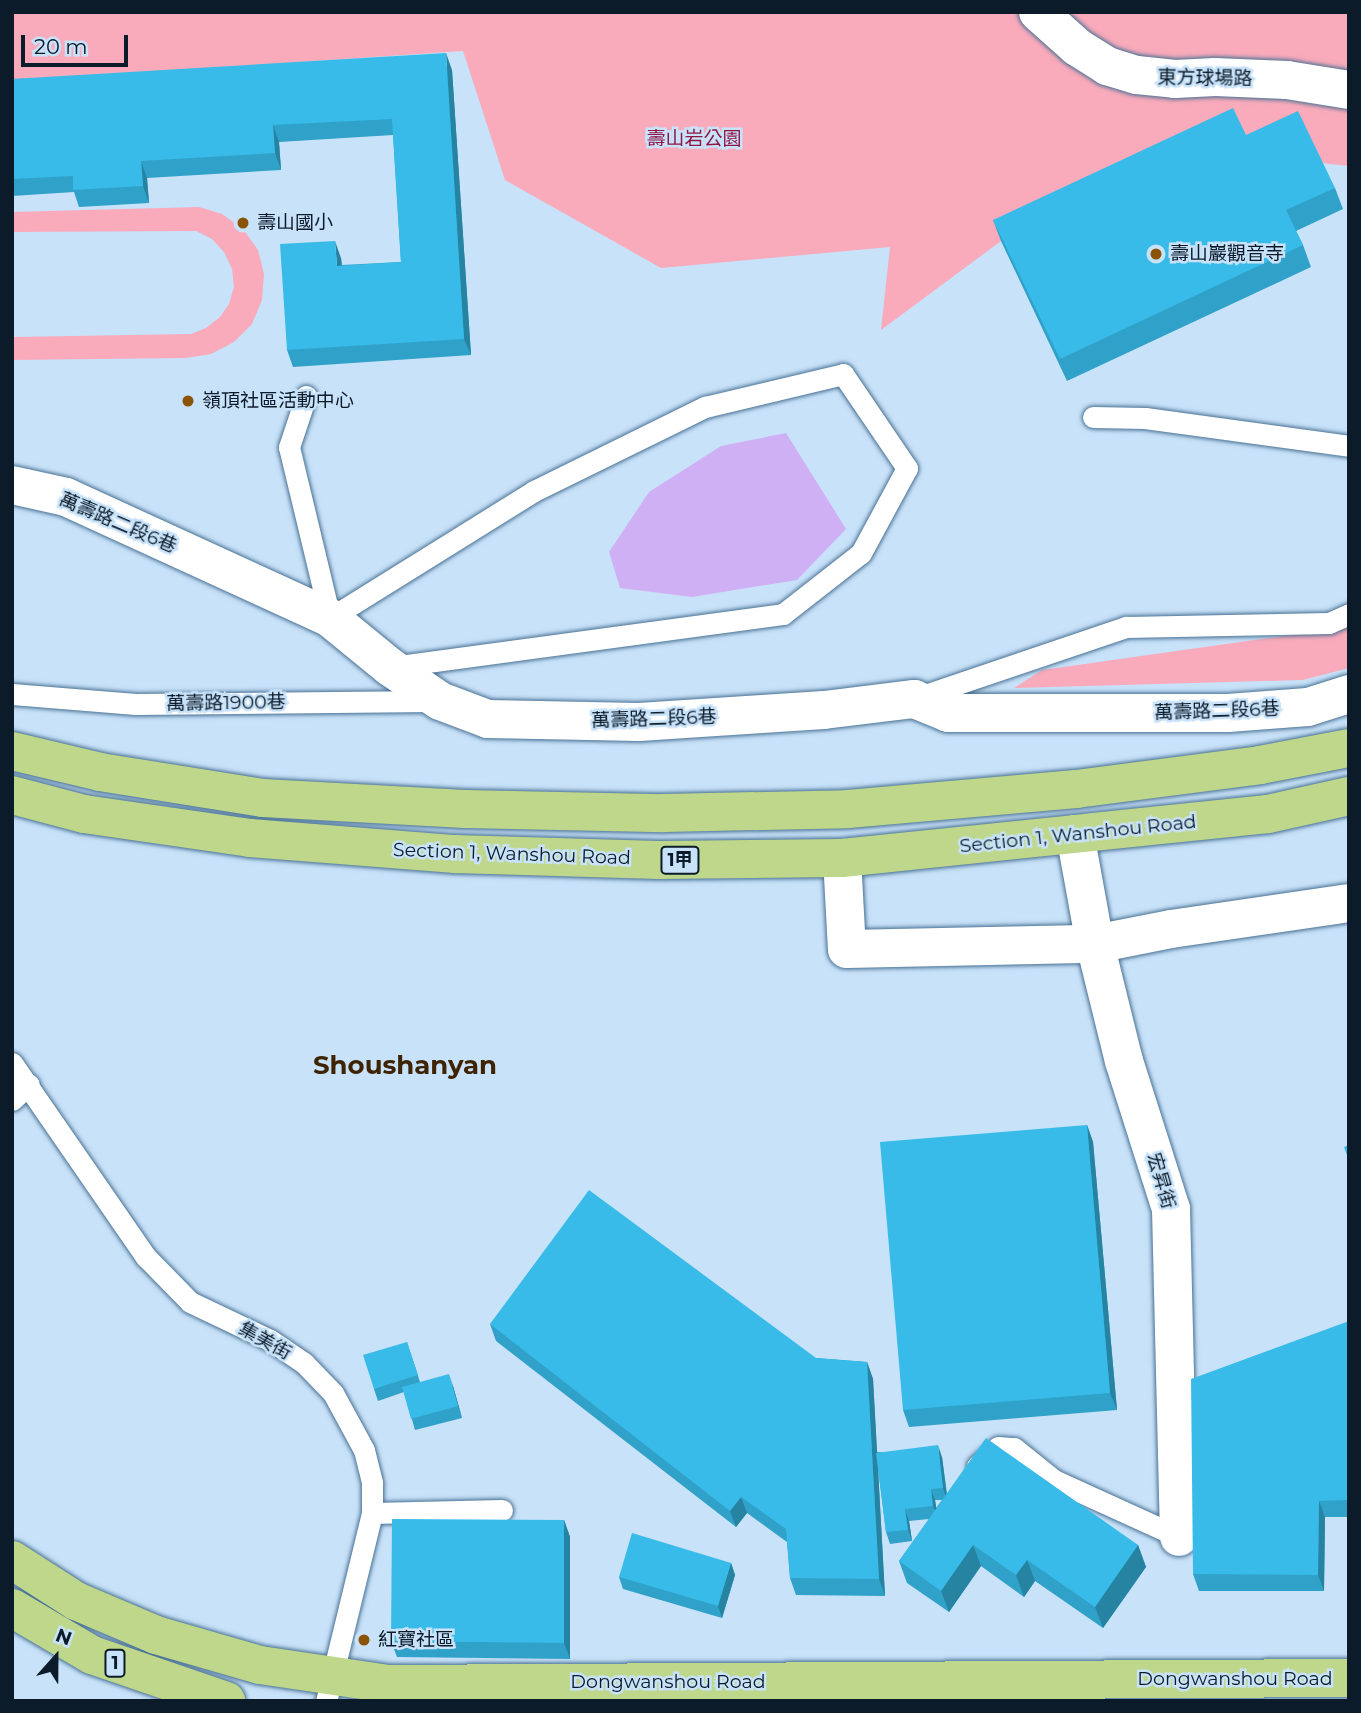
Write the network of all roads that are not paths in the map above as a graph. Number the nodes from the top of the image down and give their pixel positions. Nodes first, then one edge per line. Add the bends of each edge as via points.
1 (1038, 12) edge
2 (1349, 90) edge
3 (306, 396) dead end
4 (1093, 417) dead end
5 (1349, 446) edge
6 (12, 485) edge
7 (1349, 614) edge
8 (330, 618) junction
9 (390, 667) junction
10 (12, 694) edge
11 (1349, 694) edge
12 (914, 699) junction
13 (440, 701) junction
14 (1349, 748) edge
15 (12, 751) edge
16 (12, 795) edge
17 (1349, 796) edge
18 (1075, 834) junction
19 (842, 858) junction
20 (1349, 903) edge
21 (1095, 944) junction
22 (12, 1063) edge
23 (29, 1084) junction
24 (12, 1100) edge
25 (964, 1483) edge
26 (502, 1510) dead end
27 (372, 1513) junction
28 (1179, 1537) joint
29 (12, 1560) edge
30 (12, 1608) edge
31 (1349, 1678) edge
32 (329, 1688) edge
33 (392, 1692) edge
34 (226, 1701) edge

1 - 2 street, 東方球場路 via 1077,47 1107,66 1137,75 1287,80
3 - 8 lane via 289,447
4 - 5 lane via 1144,418
6 - 8 street, 萬壽路二段6巷 via 66,497
7 - 12 lane via 1329,624 1126,626
8 - 9 street, 萬壽路二段6巷
8 - 9 lane via 534,491 705,407 844,373 907,468 861,553 783,614
9 - 13 street, 萬壽路二段6巷
10 - 13 lane, 萬壽路1900巷 via 136,704
11 - 12 street, 萬壽路二段6巷 via 1308,707 1228,713 948,713
12 - 13 street, 萬壽路二段6巷 via 639,722 488,719
14 - 15 main road via 1261,765 1076,789 848,808 664,813 263,798 100,772
16 - 19 main road, Section 1, Wanshou Road / 1甲 via 84,814 250,838 455,855
17 - 18 main road, Section 1, Wanshou Road / 1甲 via 1268,814
18 - 19 main road, Section 1, Wanshou Road / 1甲
18 - 21 street, 宏昇街
19 - 21 street via 847,949
20 - 21 street
21 - 28 street, 宏昇街 via 1124,1061 1171,1209
22 - 23 lane, 集美街
23 - 24 lane
23 - 27 lane, 集美街 via 155,1266 190,1302 270,1340 304,1363 332,1393 364,1450 372,1483
25 - 28 lane via 998,1447 1014,1448 1054,1480
26 - 27 lane
27 - 32 lane, 集美街
29 - 32 main road, Dongwanshou Road / 1 via 76,1601 156,1635
30 - 34 main road, 1 via 92,1655
31 - 33 main road, Dongwanshou Road / 1
32 - 33 main road, Dongwanshou Road / 1

